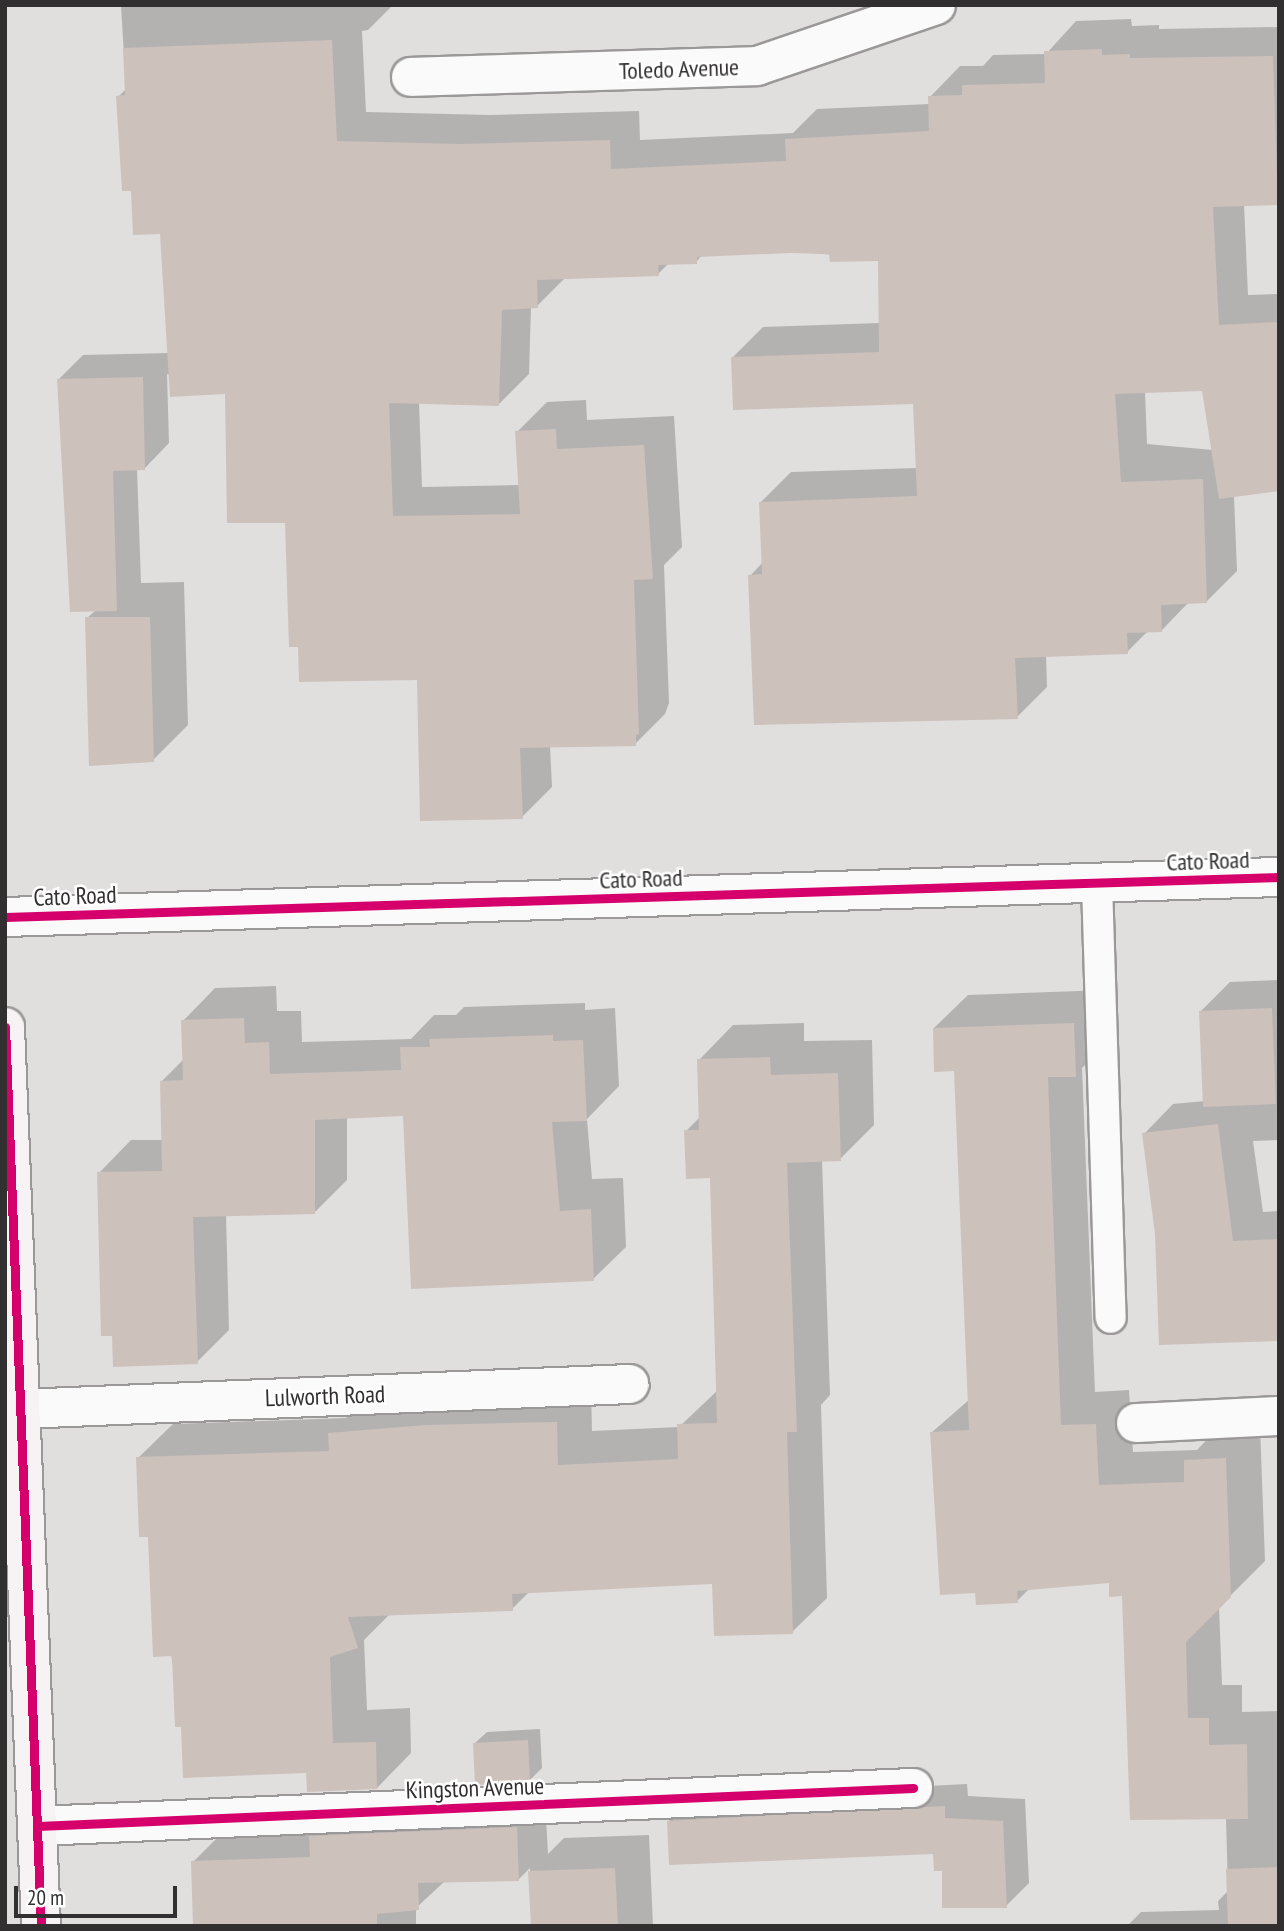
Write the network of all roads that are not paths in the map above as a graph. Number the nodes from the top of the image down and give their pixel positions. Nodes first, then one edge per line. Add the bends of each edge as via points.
1 (936, 5) edge
2 (411, 77) dead end
3 (1279, 877) edge
4 (1097, 884) junction
5 (5, 917) edge
6 (5, 1027) edge
7 (1111, 1318) dead end
8 (629, 1384) dead end
9 (22, 1409) junction
10 (1279, 1416) edge
11 (1136, 1423) dead end
12 (18, 1670) edge
13 (913, 1788) dead end
14 (38, 1826) junction
15 (41, 1926) edge

1 - 2 street, Toledo Avenue via 757,66
3 - 4 street, Cato Road
4 - 5 street, Cato Road
4 - 7 lane
6 - 9 street
8 - 9 street, Lulworth Road
9 - 12 street
10 - 11 street
12 - 14 street
13 - 14 street, Kingston Avenue
14 - 15 street

